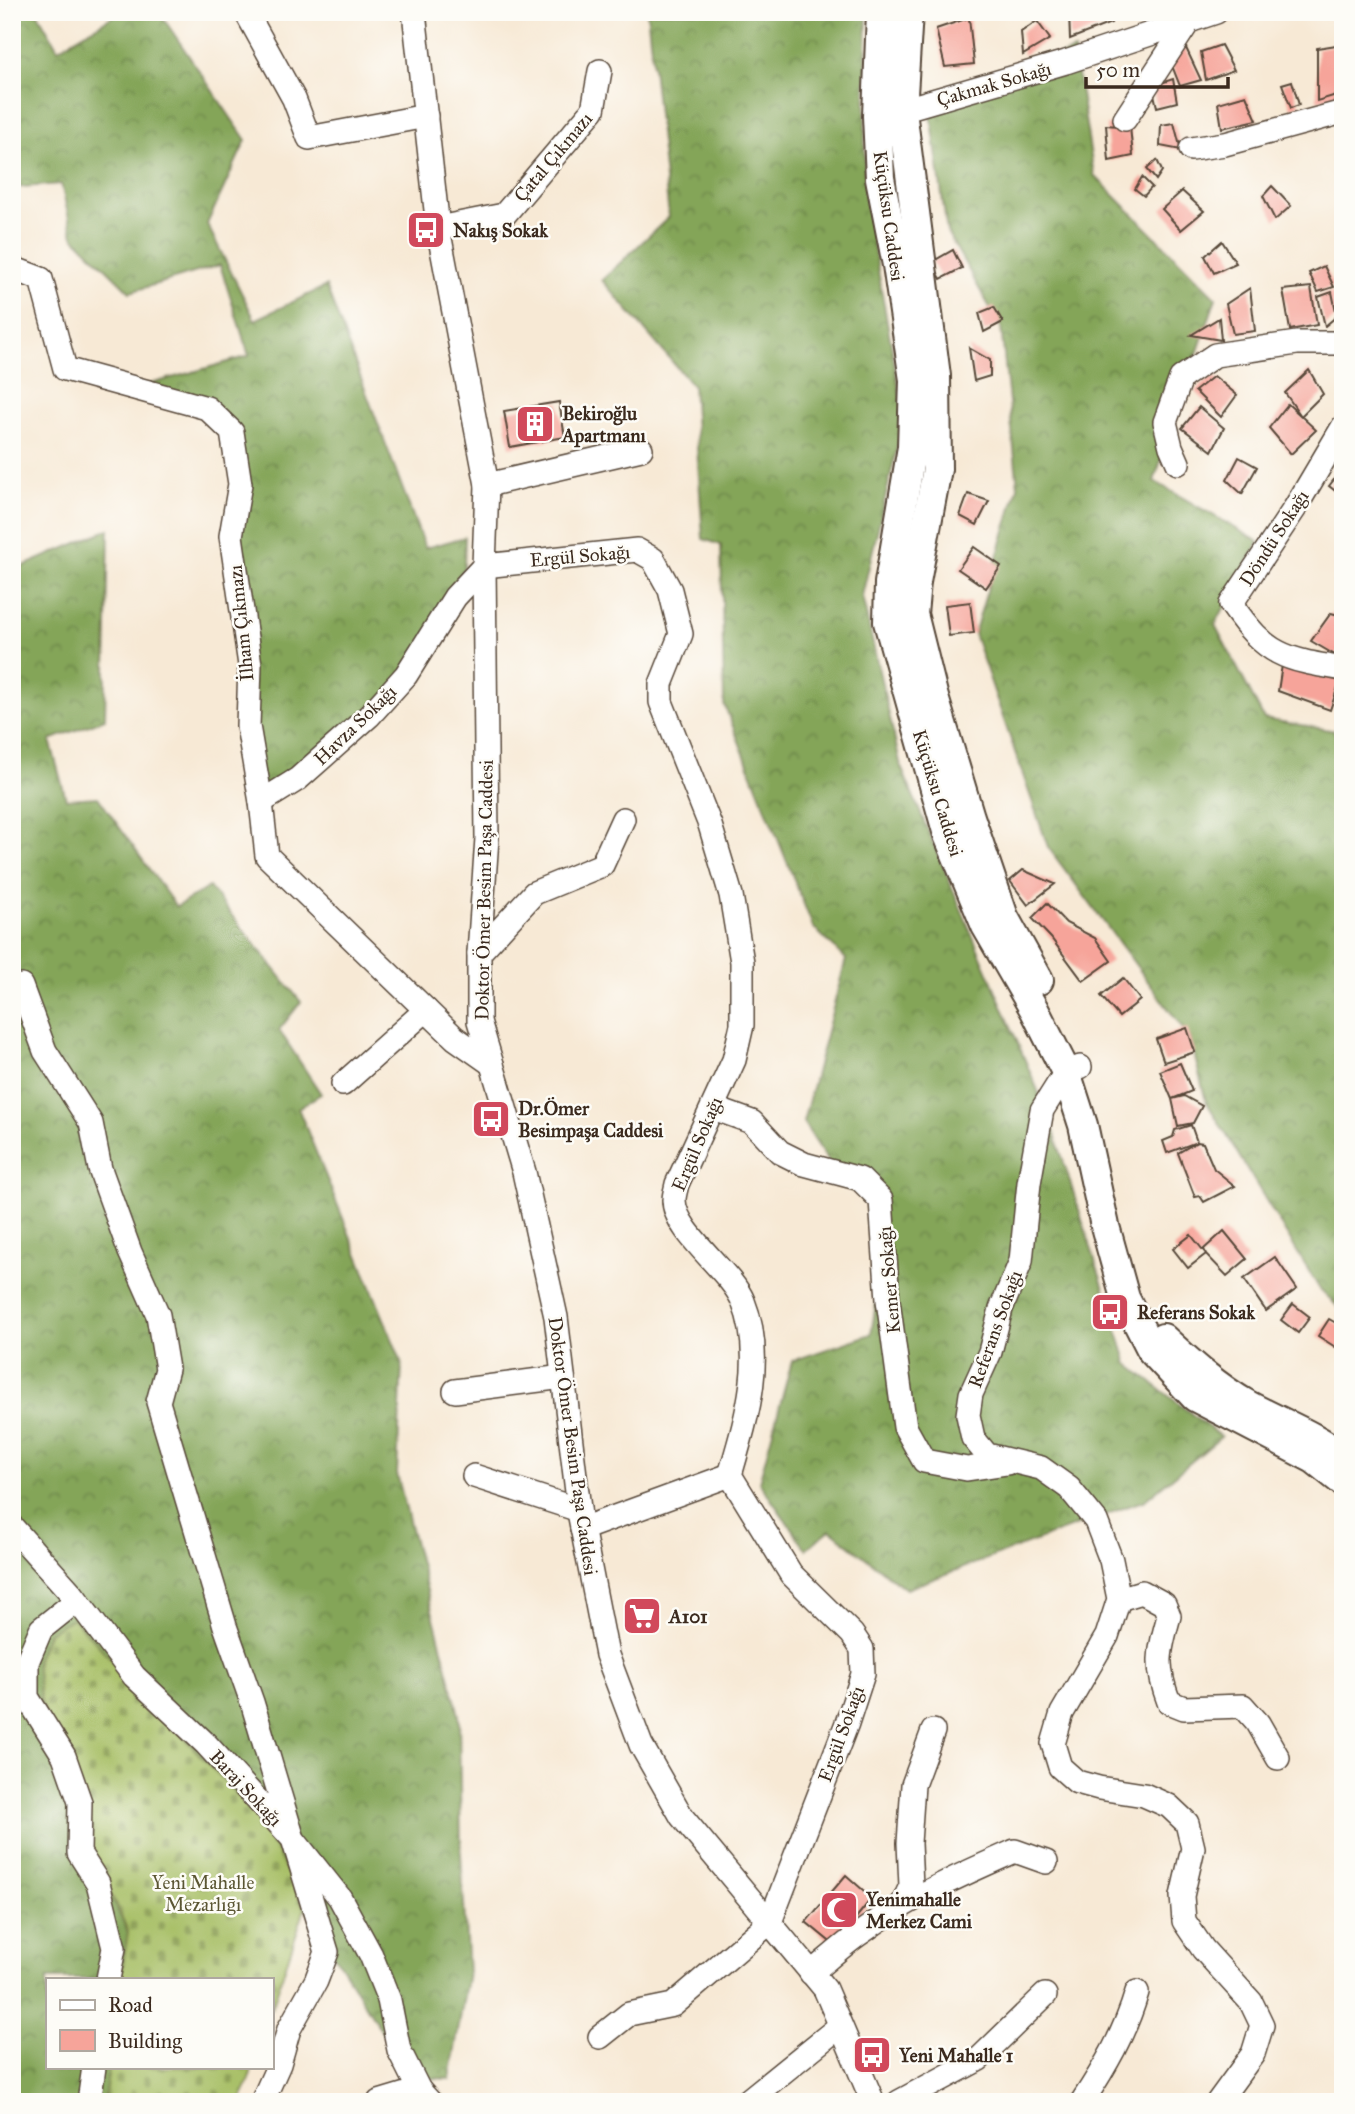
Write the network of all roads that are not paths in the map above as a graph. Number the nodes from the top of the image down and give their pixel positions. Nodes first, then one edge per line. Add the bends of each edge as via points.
1 (246, 12) edge
2 (414, 12) edge
3 (881, 12) edge
4 (908, 12) edge
5 (1216, 12) edge
6 (1188, 21) junction
7 (600, 71) dead end
8 (1343, 112) edge
9 (890, 113) junction
10 (426, 116) junction
11 (1125, 118) dead end
12 (1191, 149) dead end
13 (438, 228) junction
14 (12, 268) edge
15 (1343, 343) edge
16 (1341, 432) edge
17 (641, 449) dead end
18 (1178, 463) dead end
19 (487, 485) junction
20 (484, 566) junction
21 (1343, 669) edge
22 (261, 802) junction
23 (624, 819) dead end
24 (479, 953) junction
25 (21, 986) dead end
26 (426, 1010) junction
27 (492, 1064) junction
28 (1073, 1070) junction
29 (343, 1084) dead end
30 (713, 1108) junction
31 (563, 1377) junction
32 (455, 1391) dead end
33 (1343, 1457) edge
34 (1014, 1462) junction
35 (730, 1475) junction
36 (474, 1476) dead end
37 (1343, 1482) edge
38 (581, 1519) junction
39 (12, 1527) edge
40 (1119, 1599) junction
41 (76, 1601) junction
42 (933, 1731) dead end
43 (1279, 1758) dead end
44 (293, 1839) junction
45 (1046, 1862) dead end
46 (901, 1907) junction
47 (770, 1922) junction
48 (811, 1973) junction
49 (108, 1978) edge
50 (1137, 1992) dead end
51 (1045, 1995) dead end
52 (840, 2026) junction
53 (600, 2037) dead end
54 (94, 2068) edge
55 (424, 2096) edge
56 (89, 2102) edge
57 (262, 2102) edge
58 (379, 2102) edge
59 (746, 2102) edge
60 (873, 2102) edge
61 (899, 2102) edge
62 (1082, 2102) edge
63 (1217, 2102) edge

1 - 10 street via 294,99 309,138
2 - 10 street, Doktor Ömer Besim Paşa Caddesi
3 - 9 main road, Küçüksu Caddesi
4 - 9 main road, Küçüksu Caddesi
5 - 6 street, Çakmak Sokağı
6 - 9 street, Çakmak Sokağı
6 - 11 street
7 - 13 street, Çatal Çıkmazı via 593,110 504,215
8 - 12 street
9 - 28 main road, Küçüksu Caddesi via 936,376 937,470 913,614 933,694 1004,917 1048,998
10 - 13 street, Doktor Ömer Besim Paşa Caddesi
13 - 19 street, Doktor Ömer Besim Paşa Caddesi
14 - 22 street, İlham Çıkmazı via 41,279 65,369 207,408 232,432 240,484 231,536 250,665 248,726
15 - 18 street via 1297,343 1215,355 1181,378 1165,422
16 - 21 street, Döndü Sokağı via 1231,604 1247,628 1269,648 1295,660
17 - 19 street
19 - 20 street, Doktor Ömer Besim Paşa Caddesi
20 - 22 street, Havza Sokağı via 455,597 406,675 369,716 298,779
20 - 24 street, Doktor Ömer Besim Paşa Caddesi via 487,838
20 - 30 street, Ergül Sokağı via 637,550 653,559 670,590 681,634 661,684 661,702 710,825 731,895 742,961 742,1025 734,1060
22 - 26 street, İlham Çıkmazı via 267,856
23 - 24 street via 602,865 534,893
24 - 27 street, Doktor Ömer Besim Paşa Caddesi via 479,1021
25 - 44 street via 45,1051 91,1124 100,1169 158,1315 167,1369 158,1402
26 - 27 street, İlham Çıkmazı
26 - 29 street
27 - 31 street, Doktor Ömer Besim Paşa Caddesi via 524,1172 556,1317
28 - 33 main road, Küçüksu Caddesi via 1101,1125 1139,1283 1163,1338 1206,1378 1248,1405 1319,1439
28 - 34 street, Referans Sokağı via 1042,1110 1028,1183 1021,1261 971,1394 968,1415 973,1438 987,1455
28 - 37 main road, Küçüksu Caddesi via 1125,1298 1152,1351 1195,1397 1314,1459
30 - 34 street, Kemer Sokağı via 752,1122 780,1152 804,1164 860,1179 881,1200 888,1300 905,1427 924,1461 967,1469
30 - 35 street, Ergül Sokağı via 673,1202 682,1225 743,1300 754,1341 749,1408
31 - 32 street
31 - 38 street, Doktor Ömer Besim Paşa Caddesi
34 - 40 street, Referans Sokağı via 1041,1468 1069,1488 1096,1521
35 - 38 street
35 - 47 street, Ergül Sokağı via 791,1574 852,1633 862,1650 863,1674 848,1723
36 - 38 street
38 - 47 street, Doktor Ömer Besim Paşa Caddesi via 607,1656 642,1745 682,1817
39 - 41 street, Baraj Sokağı
40 - 43 street via 1142,1592 1164,1604 1169,1616 1160,1649 1159,1677 1169,1702 1184,1708 1242,1706
40 - 63 street, Referans Sokağı via 1107,1636 1062,1713 1053,1744 1060,1767 1077,1782 1144,1795 1169,1806 1187,1823 1193,1847 1182,1896 1184,1921 1251,2002 1262,2025 1253,2054
41 - 44 street, Baraj Sokağı via 134,1676 206,1744
41 - 49 street via 41,1629 27,1662 27,1697 64,1756 80,1802 79,1853 98,1883 114,1948
42 - 46 street via 913,1785 911,1886
44 - 55 street via 340,1898 371,1955 389,2000 399,2050
44 - 57 street, Baraj Sokağı via 327,1952 289,2029
45 - 46 street via 1015,1851
46 - 48 street
47 - 48 street, Doktor Ömer Besim Paşa Caddesi
47 - 53 street via 673,2004 629,2014
48 - 52 street, Doktor Ömer Besim Paşa Caddesi via 825,1989
50 - 62 street via 1107,2064
51 - 61 street via 979,2059
52 - 59 street
52 - 60 street, Doktor Ömer Besim Paşa Caddesi
54 - 56 street
55 - 58 street

